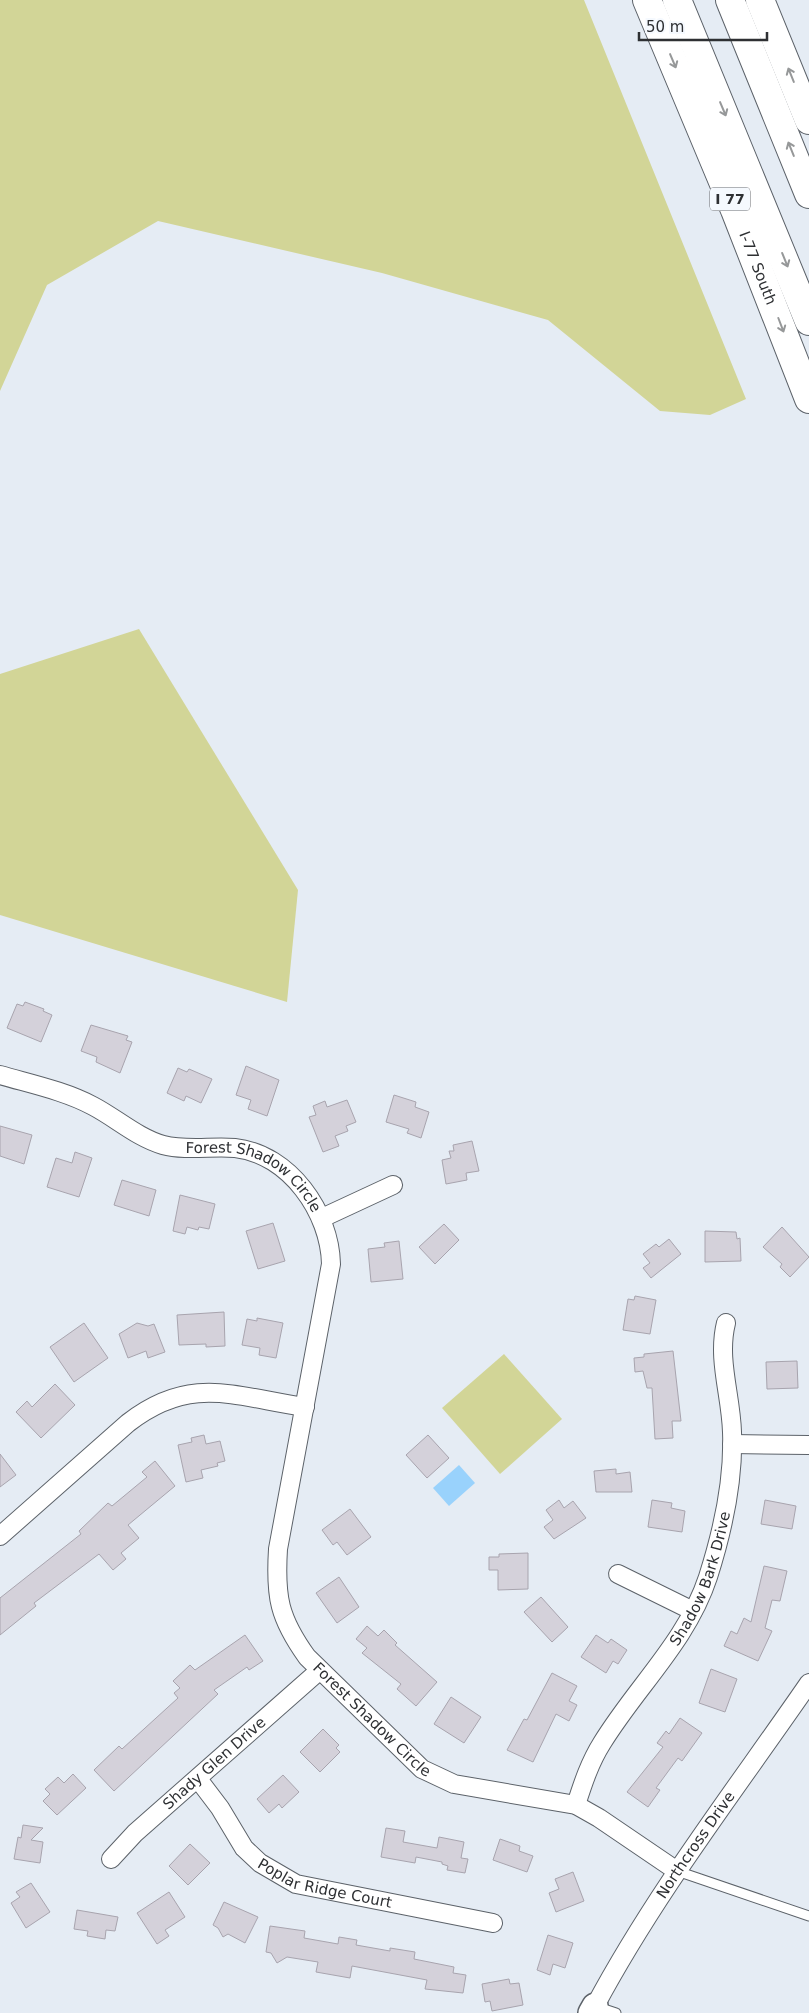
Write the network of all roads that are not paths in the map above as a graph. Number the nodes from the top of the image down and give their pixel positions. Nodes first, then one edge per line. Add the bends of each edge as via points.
1 (647, 0) edge
2 (677, 0) edge
3 (730, 0) edge
4 (760, 0) edge
5 (809, 120) edge
6 (809, 194) edge
7 (808, 320) edge
8 (809, 399) edge
9 (0, 1075) edge
10 (393, 1185) dead end
11 (322, 1218) junction
12 (726, 1323) dead end
13 (305, 1407) junction
14 (732, 1444) junction
15 (809, 1444) edge
16 (0, 1536) edge
17 (618, 1574) dead end
18 (694, 1611) junction
19 (320, 1670) junction
20 (809, 1683) edge
21 (198, 1778) junction
22 (576, 1805) junction
23 (111, 1858) dead end
24 (677, 1872) junction
25 (809, 1916) edge
26 (493, 1923) dead end
27 (601, 2011) edge

1 -> 8 highway, I-77 South / I 77 via 735,210
2 -> 7 highway, I 77
6 -> 3 highway
5 -> 4 highway
9 - 11 street, Forest Shadow Circle via 92,1106 162,1145 237,1148 268,1160 298,1184
10 - 11 street
11 - 13 street, Forest Shadow Circle via 330,1248 330,1264
12 - 14 street, Shadow Bark Drive via 722,1346
13 - 16 street via 202,1391 166,1400 146,1409 128,1423
13 - 19 street, Forest Shadow Circle via 278,1549 276,1584 279,1602 294,1639
14 - 15 street
14 - 18 street, Shadow Bark Drive via 722,1526
17 - 18 street
18 - 22 street, Shadow Bark Drive via 677,1641 603,1742 590,1765
19 - 21 street, Shady Glen Drive
19 - 22 street, Forest Shadow Circle via 422,1769 454,1784
20 - 24 street, Northcross Drive
21 - 23 street, Shady Glen Drive
21 - 26 street, Poplar Ridge Court via 244,1848 280,1876 296,1884
22 - 24 street, Forest Shadow Circle
24 - 25 lane
24 - 27 street, Northcross Drive via 627,1948

